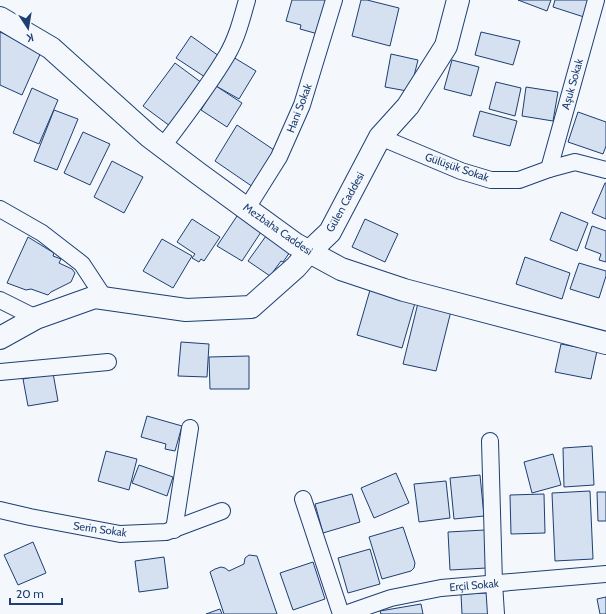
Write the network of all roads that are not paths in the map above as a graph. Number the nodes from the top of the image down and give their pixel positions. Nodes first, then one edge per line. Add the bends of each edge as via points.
1 (247, 0) edge
2 (334, 0) edge
3 (458, 0) edge
4 (596, 0) edge
5 (0, 18) edge
6 (380, 138) junction
7 (163, 146) junction
8 (549, 169) junction
9 (606, 170) edge
10 (247, 208) junction
11 (0, 209) edge
12 (309, 252) junction
13 (105, 299) junction
14 (0, 300) edge
15 (36, 318) junction
16 (0, 338) edge
17 (606, 342) edge
18 (108, 362) dead end
19 (0, 372) edge
20 (190, 428) dead end
21 (490, 441) dead end
22 (303, 499) dead end
23 (0, 510) edge
24 (222, 511) dead end
25 (174, 530) junction
26 (606, 574) edge
27 (494, 583) junction
28 (340, 614) edge
29 (346, 614) edge
30 (496, 614) edge

1 - 7 street via 227,54
2 - 10 street, Hani Sokak via 302,105 279,157
3 - 6 street, Gülen Caddesi via 446,46 408,106
4 - 8 street, Aşuk Sokak
5 - 7 street, Mezbaha Caddesi via 51,48
6 - 8 street, Gülüşük Sokak via 461,171 491,180 519,180
6 - 12 street, Gülen Caddesi via 330,232
7 - 10 street, Mezbaha Caddesi
8 - 9 street, Gülüşük Sokak via 575,162
10 - 12 street, Mezbaha Caddesi
11 - 13 street via 42,234 82,264
12 - 13 street, Gülen Caddesi via 251,307 186,310
12 - 17 street, Mezbaha Caddesi via 341,269 404,290
13 - 15 street, Gülen Caddesi via 95,298
14 - 15 street
15 - 16 street, Gülen Caddesi
18 - 19 street
20 - 25 street
21 - 27 street
22 - 28 street
23 - 25 street, Serin Sokak via 120,534
24 - 25 street, Serin Sokak
26 - 27 street, Erçil Sokak
27 - 29 street, Erçil Sokak via 442,588 391,598
27 - 30 street

